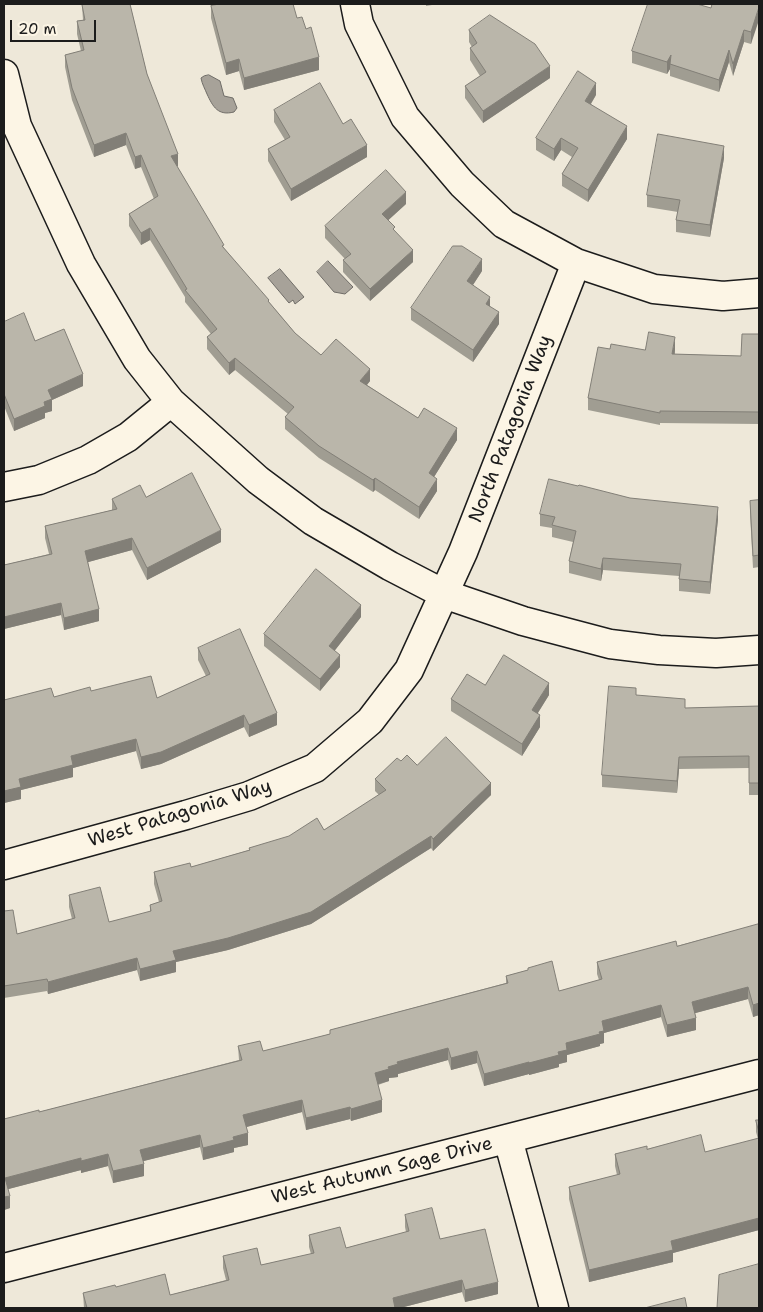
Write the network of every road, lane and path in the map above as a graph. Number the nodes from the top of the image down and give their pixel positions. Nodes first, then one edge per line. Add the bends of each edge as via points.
1 (355, 4) edge
2 (4, 74) edge
3 (576, 263) junction
4 (759, 293) edge
5 (171, 402) junction
6 (4, 487) edge
7 (444, 594) junction
8 (759, 650) edge
9 (4, 865) edge
10 (759, 1074) edge
11 (508, 1139) junction
12 (4, 1268) edge
13 (554, 1308) edge

1 - 3 street via 359,24 405,117 462,184 504,224
2 - 5 street via 17,126 81,264 137,359
3 - 4 street via 654,289 723,296
3 - 7 street, North Patagonia Way
5 - 6 street via 128,437 88,460 39,480
5 - 7 street via 258,480 313,521
7 - 8 street via 523,621 610,644 716,653
7 - 9 street, West Patagonia Way via 409,670 370,721 315,768 249,796
10 - 11 street, West Autumn Sage Drive
11 - 12 street, West Autumn Sage Drive
11 - 13 street

